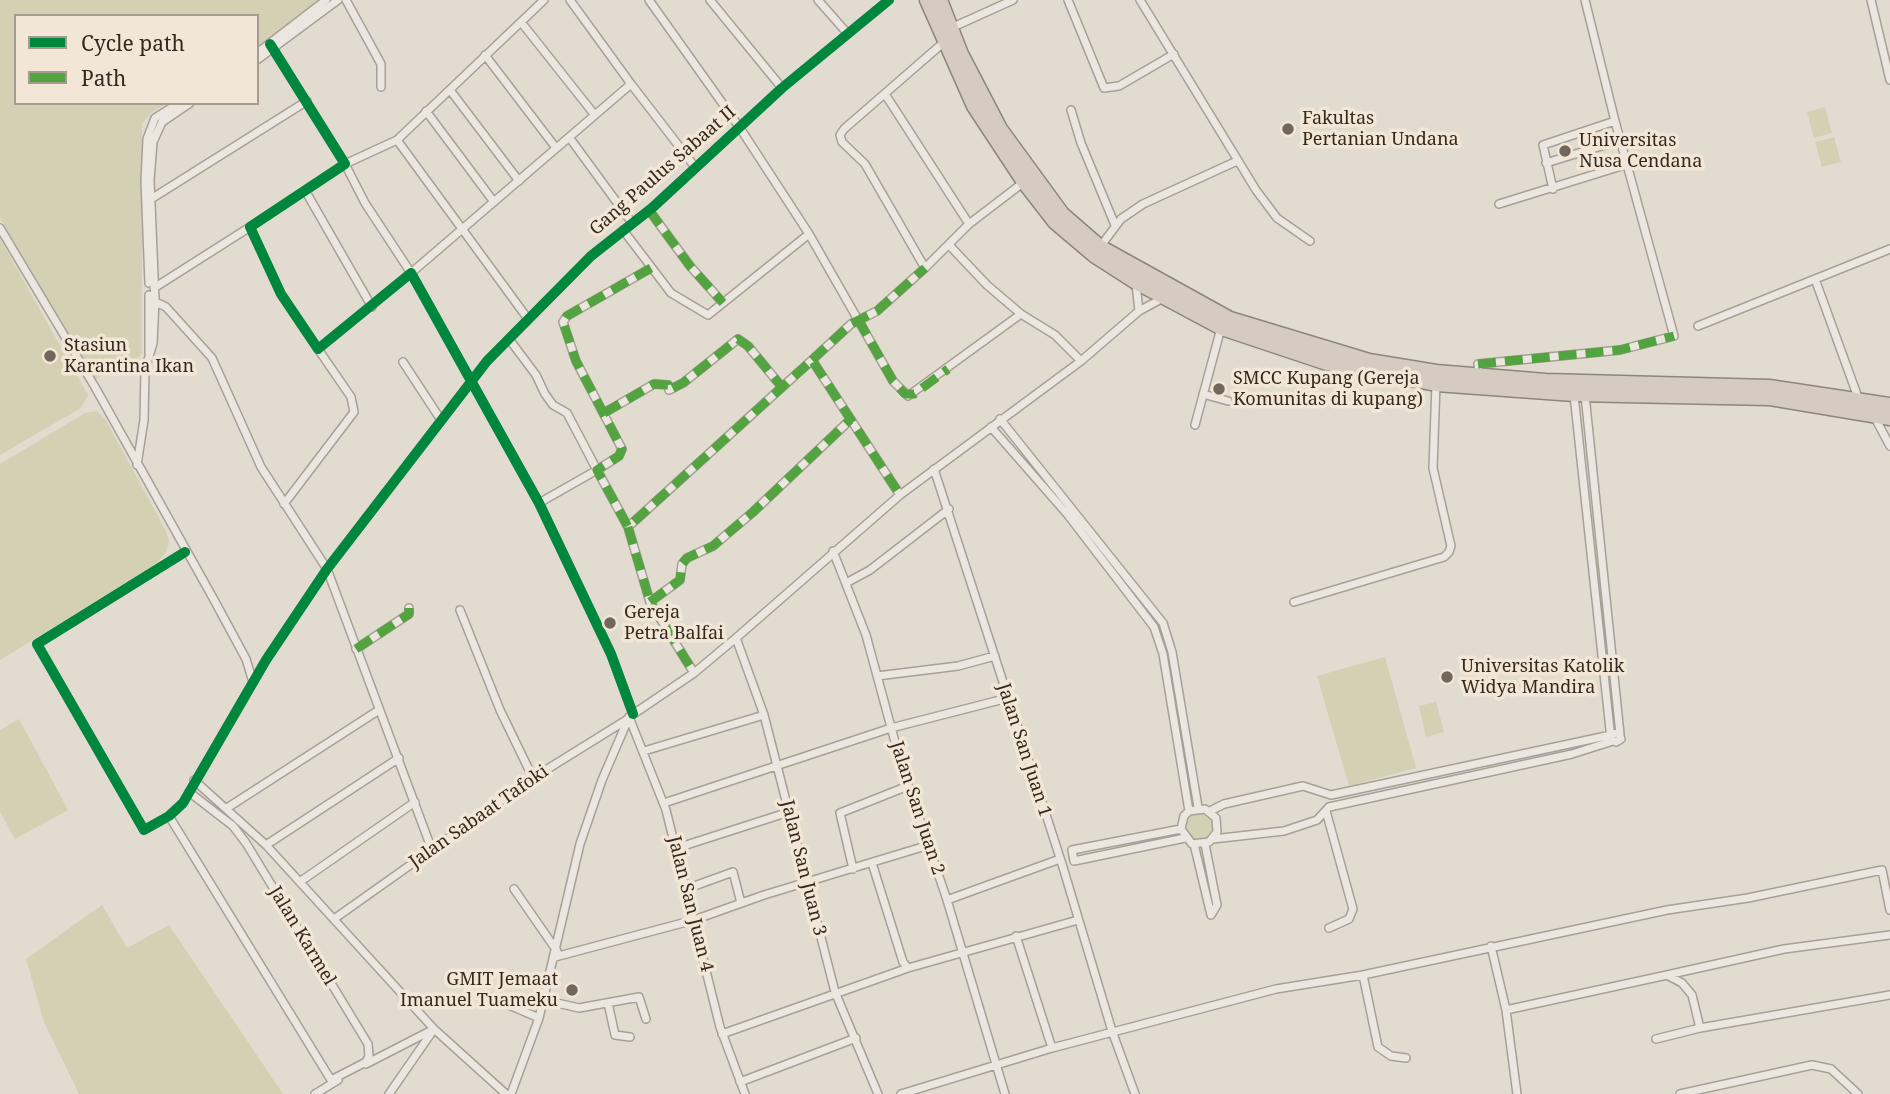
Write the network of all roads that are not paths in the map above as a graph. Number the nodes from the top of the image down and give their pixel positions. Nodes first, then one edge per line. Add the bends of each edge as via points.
1 (326, 0) edge
2 (338, 0) edge
3 (346, 0) edge
4 (544, 0) edge
5 (570, 0) edge
6 (649, 0) edge
7 (710, 0) edge
8 (818, 0) edge
9 (889, 0) edge
10 (927, 0) edge
11 (940, 0) edge
12 (1013, 0) edge
13 (1068, 0) edge
14 (1140, 0) edge
15 (1585, 0) edge
16 (1871, 0) edge
17 (521, 22) junction
18 (950, 28) junction
19 (847, 33) junction
20 (943, 43) junction
21 (272, 47) junction
22 (259, 52) edge
23 (1174, 54) junction
24 (485, 55) junction
25 (259, 58) edge
26 (1890, 80) edge
27 (631, 84) junction
28 (381, 88) dead end
29 (782, 88) junction
30 (450, 90) junction
31 (885, 94) junction
32 (307, 101) junction
33 (175, 105) edge
34 (187, 105) edge
35 (1071, 110) dead end
36 (426, 111) junction
37 (594, 114) junction
38 (1615, 121) junction
39 (740, 128) junction
40 (569, 137) junction
41 (397, 140) junction
42 (1620, 140) junction
43 (556, 148) junction
44 (1237, 161) junction
45 (1546, 163) junction
46 (345, 164) junction
47 (1628, 164) junction
48 (695, 167) junction
49 (519, 181) junction
50 (1024, 182) junction
51 (1553, 188) junction
52 (306, 192) junction
53 (151, 199) junction
54 (494, 202) junction
55 (1499, 204) dead end
56 (649, 210) junction
57 (632, 223) junction
58 (969, 224) junction
59 (1115, 225) junction
60 (250, 227) junction
61 (0, 228) edge
62 (464, 228) junction
63 (623, 230) junction
64 (809, 234) junction
65 (1310, 241) dead end
66 (949, 245) junction
67 (1100, 247) junction
68 (1890, 249) edge
69 (651, 268) junction
70 (925, 268) junction
71 (411, 273) junction
72 (1815, 279) junction
73 (1136, 282) junction
74 (152, 294) junction
75 (1163, 298) junction
76 (723, 303) junction
77 (372, 307) junction
78 (1139, 311) junction
79 (1021, 314) junction
80 (528, 319) junction
81 (858, 319) junction
82 (1698, 326) dead end
83 (1222, 328) junction
84 (1252, 332) junction
85 (509, 339) junction
86 (318, 349) junction
87 (812, 360) junction
88 (1081, 361) junction
89 (403, 362) dead end
90 (1479, 376) junction
91 (1436, 378) junction
92 (472, 380) junction
93 (781, 386) junction
94 (1203, 394) junction
95 (1580, 394) junction
96 (1227, 401) dead end
97 (1859, 401) junction
98 (1890, 405) edge
99 (604, 413) junction
100 (1874, 415) junction
101 (1890, 418) edge
102 (1000, 419) junction
103 (441, 420) junction
104 (850, 420) junction
105 (1195, 425) dead end
106 (991, 427) junction
107 (1890, 446) edge
108 (137, 465) junction
109 (934, 469) junction
110 (597, 470) junction
111 (1053, 483) junction
112 (1045, 489) junction
113 (900, 495) junction
114 (539, 503) junction
115 (284, 504) junction
116 (949, 509) junction
117 (628, 527) junction
118 (833, 551) junction
119 (185, 552) junction
120 (327, 569) junction
121 (1594, 576) junction
122 (1604, 576) junction
123 (846, 583) junction
124 (650, 602) junction
125 (1294, 602) dead end
126 (409, 608) dead end
127 (460, 610) dead end
128 (736, 638) junction
129 (356, 649) junction
130 (995, 656) junction
131 (694, 673) junction
132 (877, 677) junction
133 (253, 682) junction
134 (1008, 698) junction
135 (379, 710) junction
136 (764, 715) junction
137 (630, 717) junction
138 (891, 728) junction
139 (1614, 736) junction
140 (1189, 748) junction
141 (1179, 750) junction
142 (644, 751) junction
143 (399, 758) junction
144 (777, 764) junction
145 (533, 778) junction
146 (194, 780) junction
147 (908, 786) junction
148 (189, 792) junction
149 (415, 802) junction
150 (664, 803) junction
151 (1198, 807) junction
152 (227, 808) junction
153 (789, 811) junction
154 (1189, 811) junction
155 (1210, 811) junction
156 (1326, 811) junction
157 (169, 816) junction
158 (1181, 829) junction
159 (1136, 836) junction
160 (1185, 838) junction
161 (1213, 839) junction
162 (1194, 844) junction
163 (1205, 844) junction
164 (266, 845) junction
165 (929, 845) junction
166 (1138, 846) junction
167 (677, 848) junction
168 (432, 850) junction
169 (1060, 859) junction
170 (872, 863) junction
171 (853, 869) junction
172 (301, 881) junction
173 (806, 882) junction
174 (514, 889) dead end
175 (685, 889) junction
176 (947, 900) junction
177 (741, 903) junction
178 (1890, 910) edge
179 (334, 919) junction
180 (694, 920) junction
181 (1078, 920) junction
182 (1329, 928) dead end
183 (1016, 936) junction
184 (1890, 936) edge
185 (1492, 946) junction
186 (963, 951) junction
187 (556, 954) junction
188 (908, 968) junction
189 (1363, 975) junction
190 (1667, 975) junction
191 (835, 992) junction
192 (1890, 995) edge
193 (488, 996) dead end
194 (544, 1000) junction
195 (608, 1003) junction
196 (1506, 1010) junction
197 (539, 1018) junction
198 (646, 1019) dead end
199 (1700, 1028) junction
200 (434, 1029) junction
201 (1112, 1031) junction
202 (722, 1034) junction
203 (630, 1037) dead end
204 (856, 1038) junction
205 (1656, 1040) dead end
206 (1052, 1048) junction
207 (1406, 1058) dead end
208 (999, 1065) junction
209 (740, 1082) junction
210 (315, 1094) edge
211 (389, 1094) edge
212 (508, 1094) edge
213 (745, 1094) edge
214 (878, 1094) edge
215 (901, 1094) edge
216 (1005, 1094) edge
217 (1135, 1094) edge
218 (1517, 1094) edge
219 (1680, 1094) edge
220 (1858, 1094) edge

1 - 21 street
2 - 21 street
3 - 28 street via 381,64
4 - 17 street
5 - 27 street
6 - 39 street
7 - 29 street
8 - 19 street
9 - 19 street, Gang Paulus Sabaat II
10 - 20 highway
11 - 18 highway
12 - 18 street
13 - 23 street via 1104,88 1119,86
14 - 23 street
15 - 38 street
16 - 26 street
17 - 24 street
17 - 37 street
18 - 67 highway via 979,92 1028,171 1062,214
19 - 29 street, Gang Paulus Sabaat II
20 - 31 street
20 - 50 highway via 974,106
21 - 22 street
21 - 25 street
21 - 32 street, Jalan San Juan 4
23 - 44 street
24 - 30 street
24 - 43 street
27 - 37 street
27 - 48 street
29 - 39 street, Gang Paulus Sabaat II
30 - 36 street
30 - 49 street
31 - 58 street
31 - 70 street via 844,129 841,139 865,164
32 - 46 street, Jalan San Juan 4
32 - 53 street
33 - 74 street via 155,118 148,139 145,181
34 - 53 street via 156,130
35 - 59 street
36 - 41 street
36 - 54 street
37 - 40 street
38 - 42 street
38 - 45 street via 1545,144
39 - 48 street, Gang Paulus Sabaat II
39 - 64 street
40 - 43 street
40 - 57 street
41 - 46 street
41 - 62 street
42 - 45 street
42 - 47 street
43 - 49 street
44 - 59 street via 1143,204
44 - 65 street via 1277,218
45 - 51 street
46 - 52 street
46 - 71 street, Jalan San Juan 4
47 - 51 street
47 - 90 street via 1674,336 1620,350 1478,364
48 - 56 street, Gang Paulus Sabaat II
49 - 54 street
50 - 58 street
50 - 73 highway via 1074,240
51 - 55 street
52 - 60 street
52 - 77 street
53 - 74 street
54 - 62 street
56 - 57 street, Gang Paulus Sabaat II
56 - 76 street
57 - 63 street, Gang Paulus Sabaat II
58 - 66 street
59 - 67 street
60 - 74 street
60 - 86 street via 281,294
61 - 108 street
62 - 71 street
62 - 80 street
63 - 69 street
63 - 80 street, Gang Paulus Sabaat II
64 - 76 street
64 - 81 street
66 - 70 street
66 - 79 street
67 - 84 highway
68 - 72 street
69 - 76 street via 671,293 703,314 713,313
69 - 99 street via 563,322 570,348
70 - 81 street via 877,311
71 - 77 street
71 - 92 street, Jalan San Juan 4
72 - 82 street
72 - 97 street
73 - 75 highway
73 - 78 street
74 - 108 street via 153,343
74 - 115 street via 212,358 261,467
75 - 78 street, Jalan Sabaat Tafoki
75 - 83 highway
77 - 86 street
78 - 88 street, Jalan Sabaat Tafoki
79 - 81 street via 908,396 893,381
79 - 88 street via 1055,335
80 - 85 street, Gang Paulus Sabaat II
81 - 87 street
83 - 84 highway
83 - 94 street
84 - 91 highway via 1327,363
85 - 92 street, Gang Paulus Sabaat II
85 - 110 street via 551,402 567,413
86 - 115 street via 351,397 354,412
87 - 93 street
87 - 104 street
88 - 102 street, Jalan Sabaat Tafoki
89 - 103 street
90 - 91 highway
90 - 97 highway via 1769,387
91 - 95 highway
91 - 125 street via 1433,468 1449,552
92 - 103 street, Gang Paulus Sabaat II
92 - 114 street, Jalan San Juan 4
93 - 99 street via 741,338 683,383 669,390 668,385 654,384
93 - 117 street
94 - 96 street
94 - 105 street
95 - 100 highway via 1770,398
95 - 121 street
95 - 122 street
97 - 98 highway
99 - 110 street via 622,452
100 - 101 highway
100 - 107 street
102 - 106 street, Jalan Sabaat Tafoki
102 - 111 street
103 - 120 street, Gang Paulus Sabaat II
104 - 113 street
104 - 124 street via 753,512 713,546 683,562 680,580
106 - 109 street, Jalan Sabaat Tafoki
106 - 112 street
108 - 119 street
109 - 113 street, Jalan Sabaat Tafoki
109 - 116 street, Jalan San Juan 1
110 - 114 street
110 - 117 street
111 - 112 street
111 - 140 street via 1163,623
112 - 141 street via 1154,627
113 - 118 street, Jalan Sabaat Tafoki
114 - 137 street, Jalan San Juan 4 via 611,654
115 - 120 street
116 - 123 street
116 - 130 street, Jalan San Juan 1
117 - 124 street
118 - 123 street, Jalan San Juan 2
118 - 128 street, Jalan Sabaat Tafoki
119 - 133 street via 246,659
119 - 157 street via 37,644 144,830
120 - 129 street
120 - 133 street, Gang Paulus Sabaat II
121 - 122 street
121 - 139 street
122 - 139 street
123 - 132 street, Jalan San Juan 2
124 - 131 street
126 - 129 street via 409,614
127 - 145 street
128 - 131 street, Jalan Sabaat Tafoki
128 - 136 street, Jalan San Juan 3
129 - 135 street
130 - 132 street
130 - 134 street, Jalan San Juan 1
131 - 137 street, Jalan Sabaat Tafoki
132 - 138 street, Jalan San Juan 2
133 - 146 street, Gang Paulus Sabaat II
134 - 138 street
134 - 169 street, Jalan San Juan 1
135 - 143 street
135 - 152 street
136 - 142 street
136 - 144 street, Jalan San Juan 3
137 - 142 street, Jalan San Juan 4
137 - 145 street, Jalan Sabaat Tafoki
137 - 187 street via 580,844
138 - 144 street
138 - 147 street, Jalan San Juan 2
139 - 155 street via 1331,795 1303,786 1240,799
139 - 156 street via 1572,754
140 - 141 street
140 - 151 street
141 - 154 street
142 - 150 street, Jalan San Juan 4
143 - 149 street
143 - 164 street
144 - 150 street
144 - 153 street, Jalan San Juan 3
145 - 168 street, Jalan Sabaat Tafoki
146 - 148 street, Gang Paulus Sabaat II
146 - 152 street
147 - 165 street, Jalan San Juan 2
147 - 171 street via 840,813
148 - 157 street, Gang Paulus Sabaat II
148 - 157 street, Jalan Karmel via 237,831 368,1044 366,1062 331,1080
149 - 168 street
149 - 172 street
150 - 167 street, Jalan San Juan 4
151 - 154 street
151 - 155 street
152 - 164 street
153 - 167 street
153 - 173 street, Jalan San Juan 3
154 - 158 street
155 - 161 street via 1218,827
156 - 161 street via 1304,827 1250,838
156 - 182 street via 1353,909 1349,919
158 - 159 street
158 - 160 street
159 - 166 street
159 - 166 street via 1072,850 1074,861
160 - 162 street
160 - 166 street
161 - 163 street
162 - 163 street
162 - 163 street via 1211,915 1217,905
164 - 172 street
165 - 170 street
165 - 176 street, Jalan San Juan 2
167 - 175 street, Jalan San Juan 4
168 - 179 street, Jalan Sabaat Tafoki
169 - 176 street
169 - 181 street, Jalan San Juan 1
170 - 171 street
170 - 188 street
171 - 173 street
172 - 179 street
173 - 177 street
173 - 191 street, Jalan San Juan 3
174 - 187 street
175 - 177 street via 733,872
175 - 180 street, Jalan San Juan 4
176 - 186 street, Jalan San Juan 2
177 - 180 street
178 - 185 street via 1882,870
179 - 200 street
180 - 187 street
180 - 202 street, Jalan San Juan 4
181 - 183 street
181 - 201 street, Jalan San Juan 1
183 - 186 street
183 - 206 street
184 - 190 street via 1784,949
185 - 189 street
185 - 196 street
186 - 188 street
186 - 208 street, Jalan San Juan 2
187 - 194 street
188 - 191 street
189 - 201 street via 1276,989
189 - 207 street via 1377,1047
190 - 196 street
190 - 199 street via 1692,995
191 - 202 street
191 - 204 street, Jalan San Juan 3
192 - 199 street
193 - 197 street
194 - 195 street via 579,1007
194 - 197 street
195 - 198 street via 639,996
195 - 203 street via 615,1034
196 - 218 street
197 - 212 street
199 - 205 street
200 - 210 street
200 - 211 street
200 - 212 street
201 - 206 street
201 - 217 street, Jalan San Juan 1
202 - 209 street, Jalan San Juan 4
204 - 209 street
204 - 214 street, Jalan San Juan 3
206 - 208 street
208 - 215 street
208 - 216 street, Jalan San Juan 2
209 - 213 street, Jalan San Juan 4
219 - 220 street via 1812,1065 1831,1069

